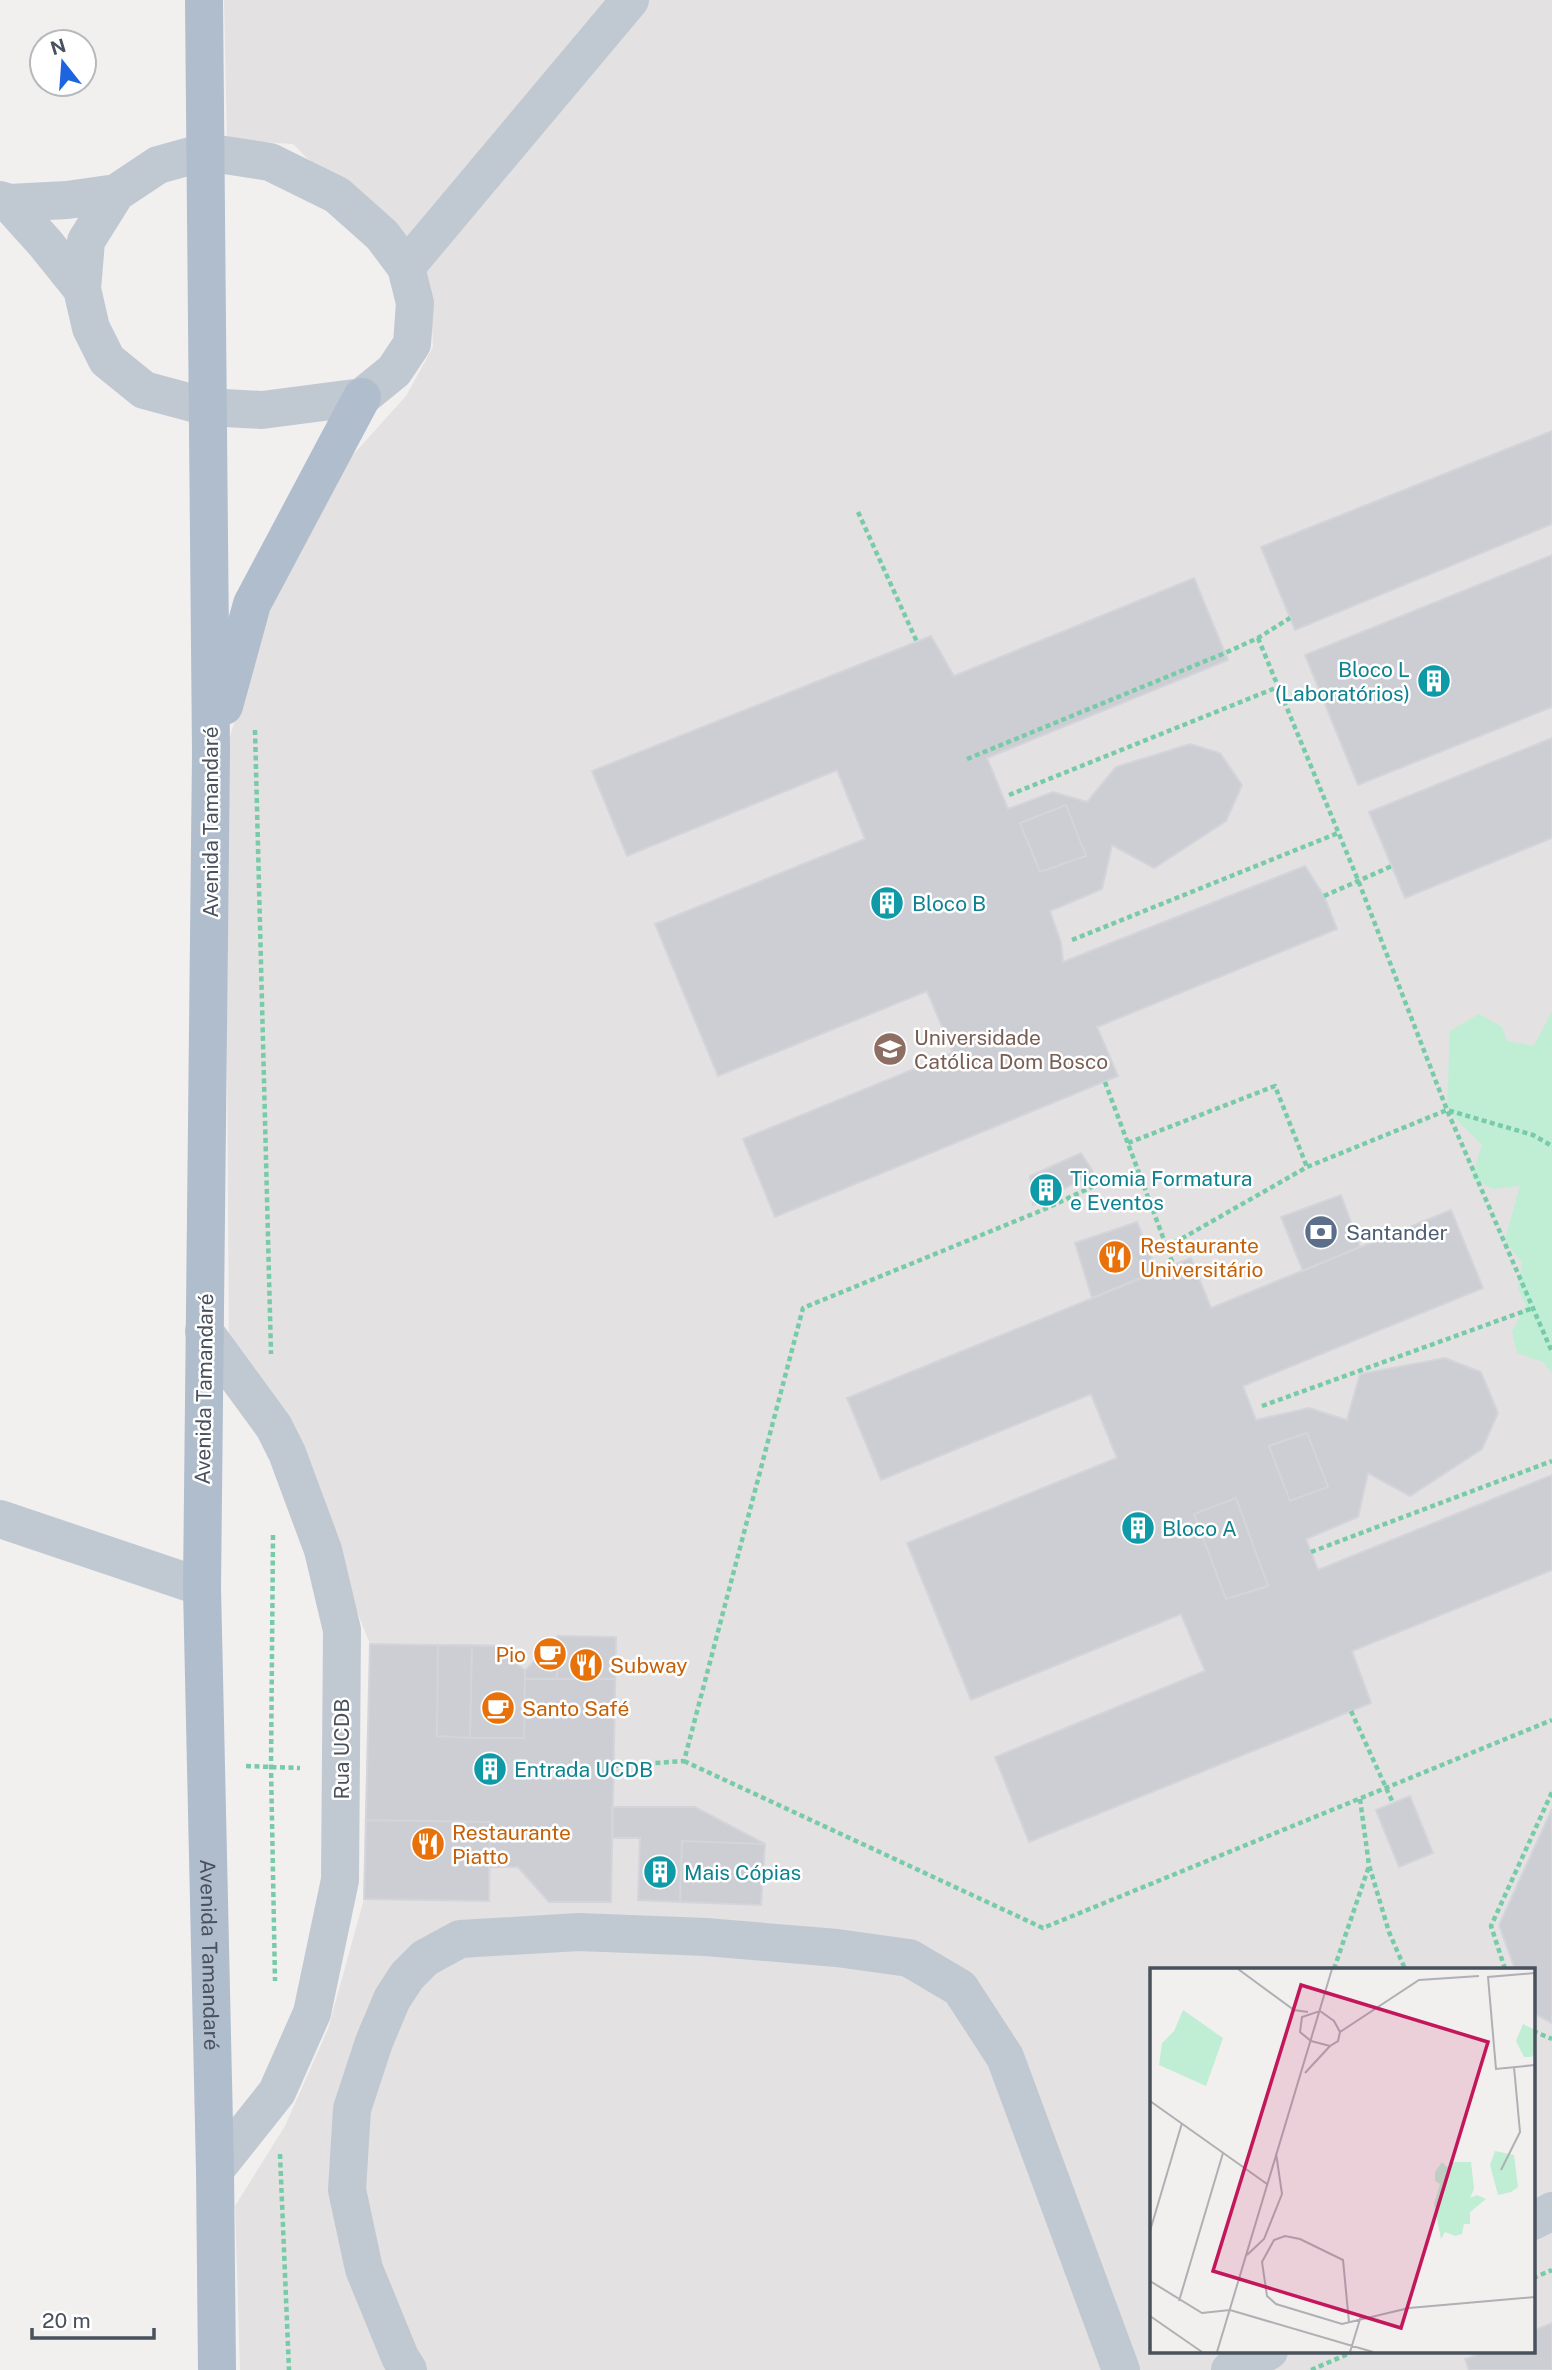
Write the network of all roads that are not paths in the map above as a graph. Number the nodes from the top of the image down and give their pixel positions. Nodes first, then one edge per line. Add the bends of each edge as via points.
1 (204, 0) edge
2 (630, 0) edge
3 (205, 152) junction
4 (116, 193) junction
5 (4, 201) edge
6 (406, 267) junction
7 (82, 289) junction
8 (362, 397) junction
9 (207, 407) junction
10 (211, 752) junction
11 (204, 1331) junction
12 (0, 1519) edge
13 (202, 1587) junction
14 (215, 2169) junction
15 (1552, 2211) edge
16 (1534, 2220) edge
17 (1267, 2352) edge
18 (217, 2370) edge
19 (408, 2370) edge
20 (1121, 2370) edge
21 (1230, 2370) edge

1 - 3 main road, Avenida Tamandaré
2 - 6 street
3 - 4 street via 158,165
3 - 6 street via 270,162 337,195 383,235
3 - 9 main road, Avenida Tamandaré
4 - 5 street via 68,200
4 - 7 street via 86,241
5 - 7 street
6 - 8 street via 415,303 412,344 394,371
7 - 9 street via 91,328 107,360 144,390
8 - 9 street via 262,410
8 - 10 main road via 252,604
9 - 10 main road, Avenida Tamandaré
10 - 11 main road, Avenida Tamandaré
11 - 13 main road, Avenida Tamandaré
11 - 14 street, Rua UCDB via 274,1427 287,1453 323,1550 342,1630 340,1880 312,2013 277,2092
12 - 13 street
13 - 14 main road, Avenida Tamandaré
14 - 18 main road, Avenida Tamandaré
15 - 16 street
17 - 21 street
19 - 20 street via 365,2269 347,2190 352,2109 374,2042 407,1976 425,1958 460,1939 579,1932 706,1937 909,1958 960,1987 1005,2057

